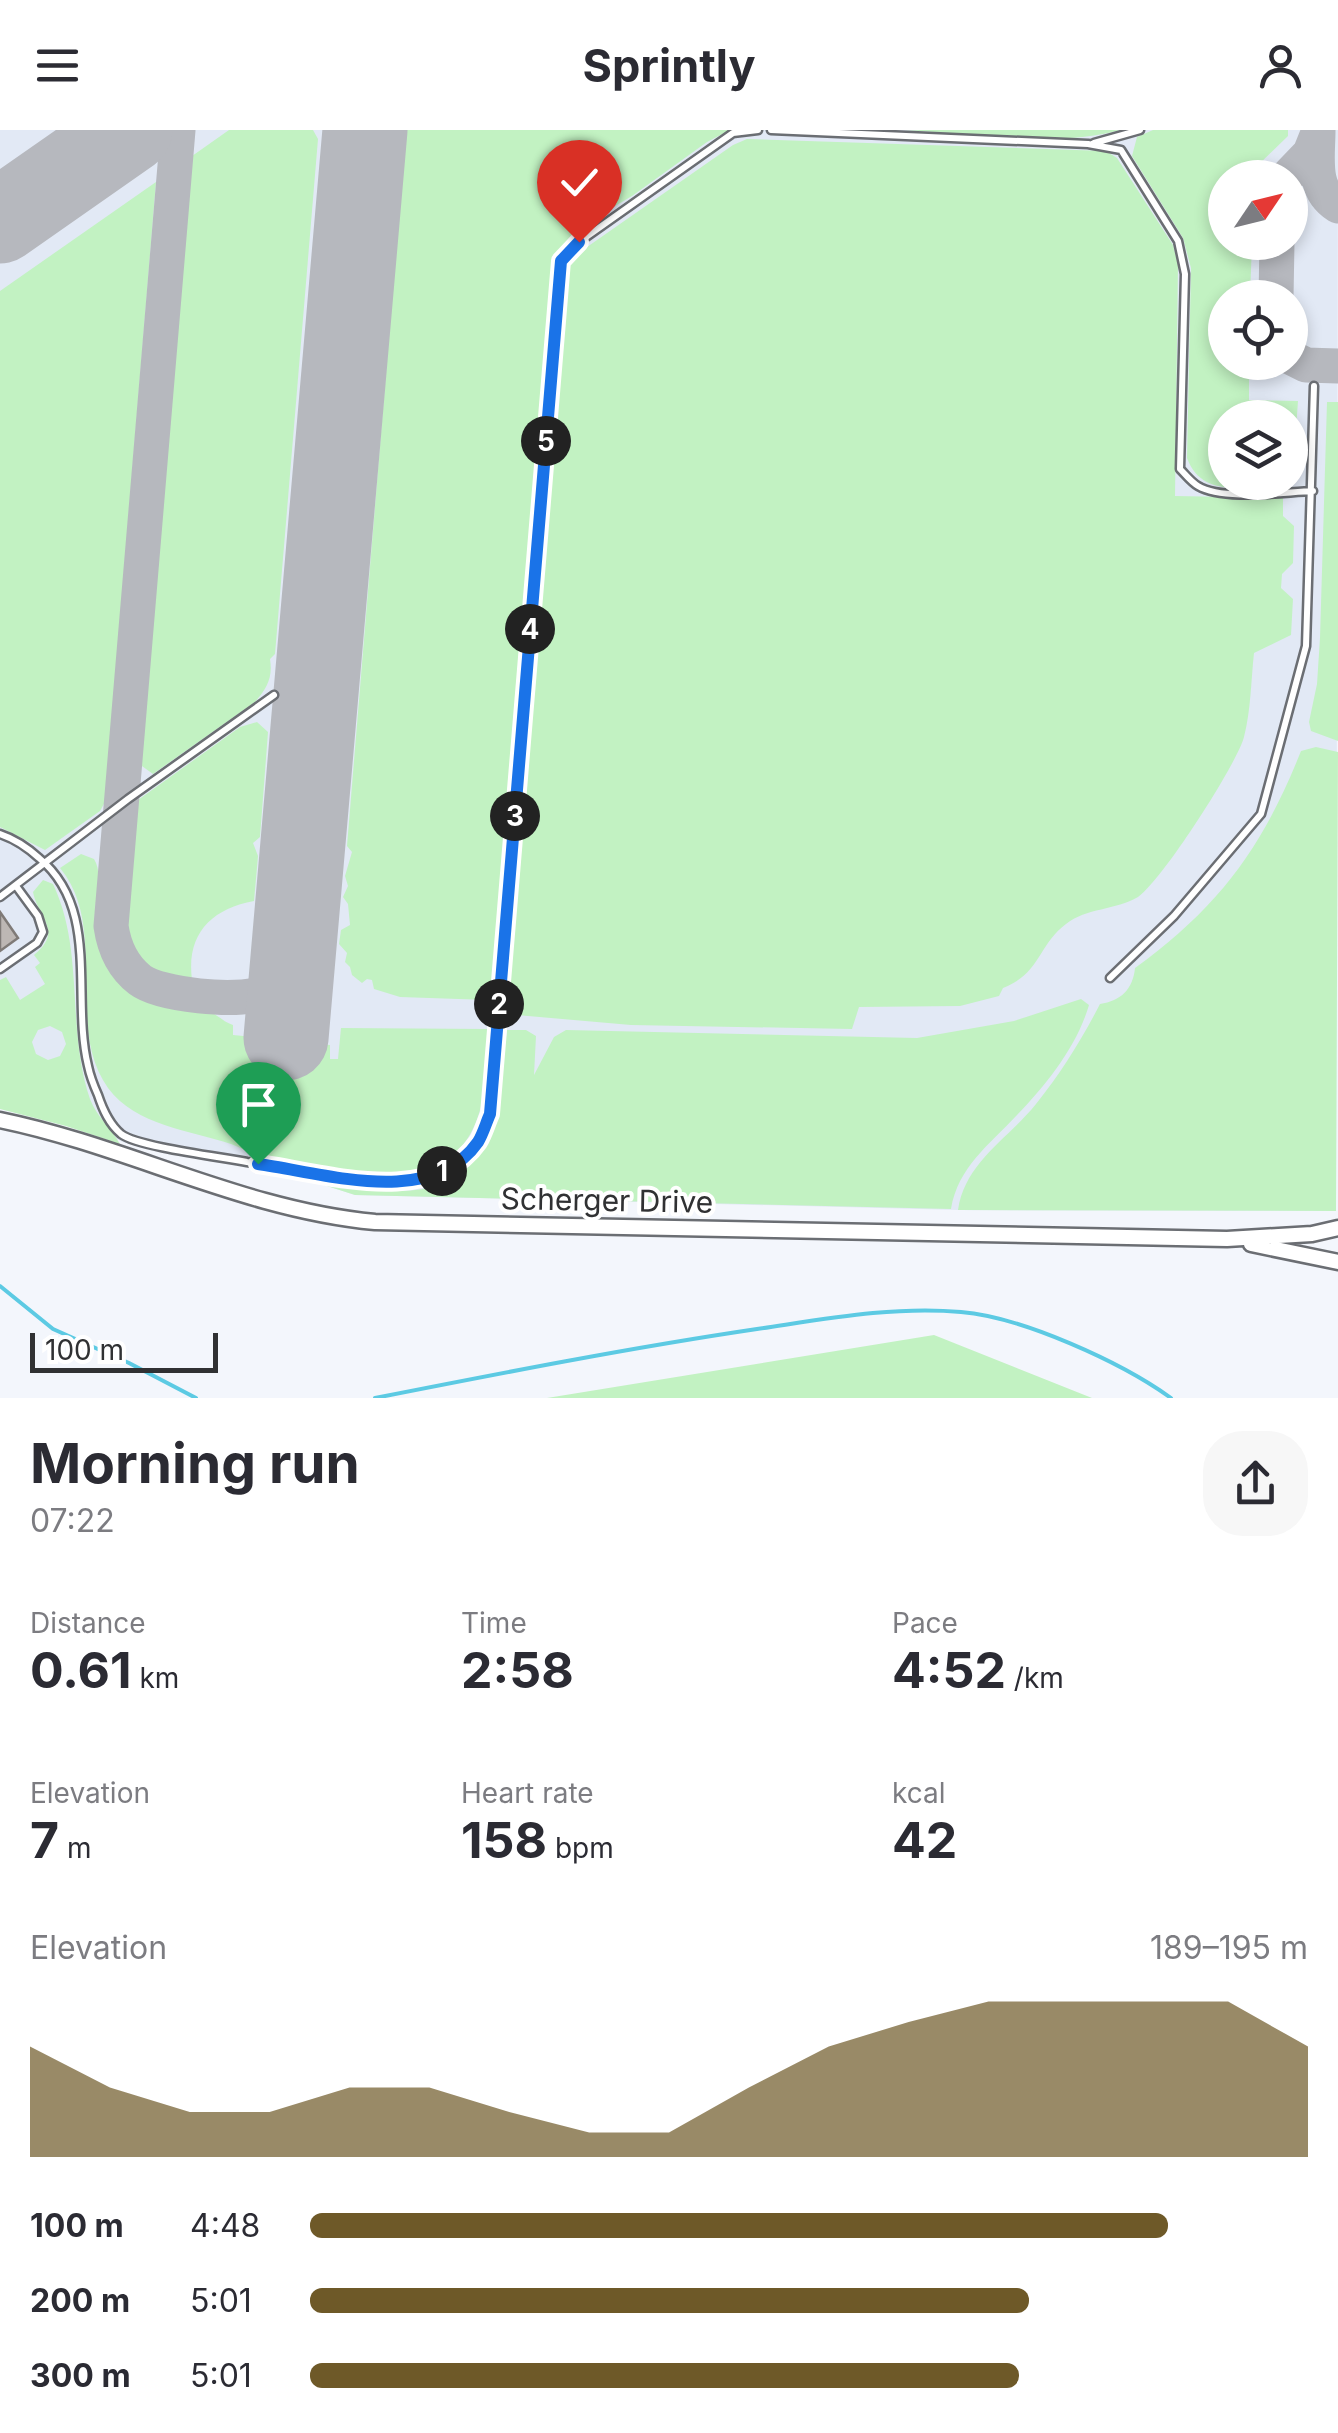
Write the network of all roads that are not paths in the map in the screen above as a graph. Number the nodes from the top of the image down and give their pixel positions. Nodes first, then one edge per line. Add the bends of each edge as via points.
1 (758, 130) edge
2 (771, 130) edge
3 (1140, 130) edge
4 (1088, 144) junction
5 (1314, 386) dead end
6 (1312, 491) junction
7 (274, 695) dead end
8 (0, 834) edge
9 (47, 864) junction
10 (16, 886) junction
11 (0, 898) edge
12 (0, 969) edge
13 (1110, 978) dead end
14 (0, 1120) edge
15 (1338, 1228) edge
16 (1226, 1239) junction
17 (1338, 1262) edge

1 - 9 lane via 733,133 561,261 496,1069 478,1142 456,1164 424,1180 387,1184 123,1136 107,1118 87,1064 74,910
2 - 4 lane
3 - 4 lane
4 - 6 lane via 1121,150 1178,241 1186,274 1180,469 1208,490
5 - 6 lane
6 - 13 lane via 1306,646 1262,814
7 - 9 lane
8 - 9 lane
9 - 10 lane
10 - 11 lane
10 - 12 lane via 43,932
14 - 16 street, Scherger Drive via 262,1201 352,1220
15 - 16 street, Scherger Drive
16 - 17 street, Scherger Drive

